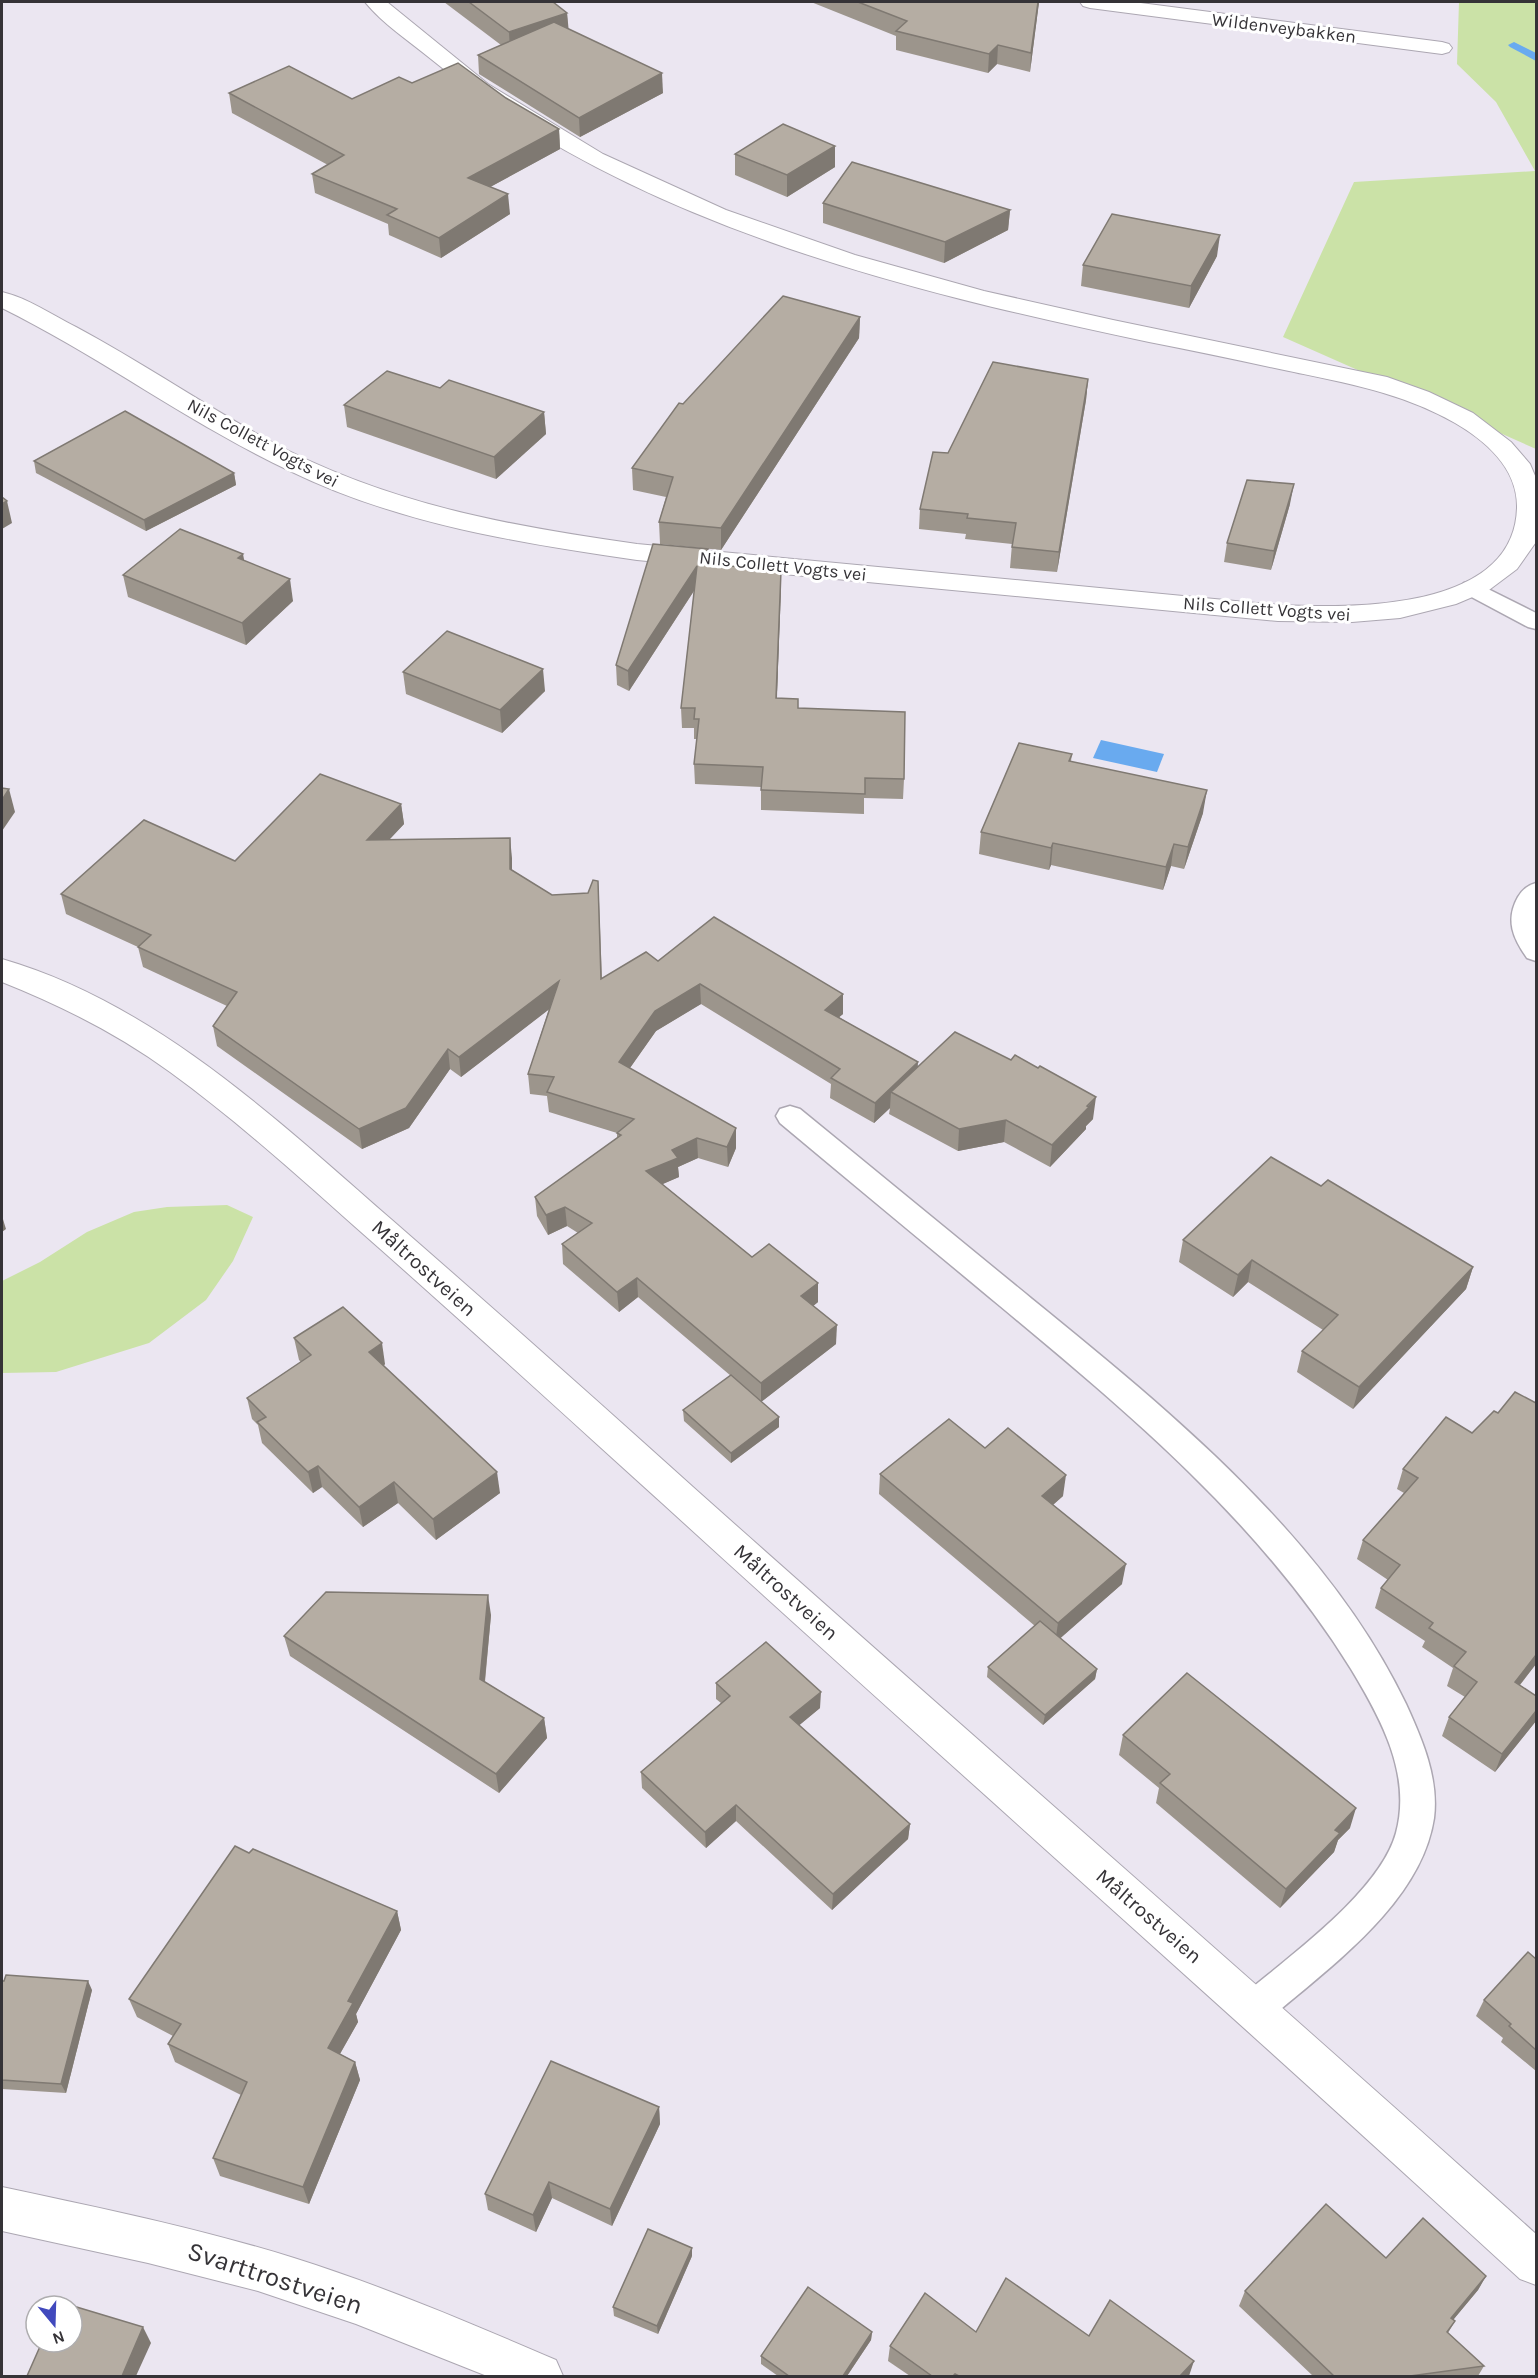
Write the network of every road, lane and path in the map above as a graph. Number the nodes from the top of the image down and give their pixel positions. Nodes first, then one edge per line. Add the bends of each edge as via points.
1 (375, 2) edge
2 (1090, 2) edge
3 (1442, 48) dead end
4 (2, 299) edge
5 (1472, 588) junction
6 (1536, 622) edge
7 (1536, 892) edge
8 (1536, 952) edge
9 (2, 970) edge
10 (790, 1116) dead end
11 (1254, 2009) junction
12 (2, 2209) edge
13 (1536, 2263) edge
14 (540, 2376) edge

1 - 5 street, Nils Collett Vogts vei via 457,72 531,121 641,181 736,222 988,300 1378,382 1430,400 1501,446 1528,486 1528,530 1520,548 1508,564
2 - 3 street, Wildenveybakken
4 - 5 street, Nils Collett Vogts vei via 301,467 354,490 482,528 637,552 1278,613 1390,613
5 - 6 lane
7 - 8 lane via 1524,909 1523,924
9 - 11 street, Måltrostveien via 105,1016 179,1062 291,1151
10 - 11 lane via 1024,1307 1222,1485 1325,1600 1395,1714 1411,1756 1419,1801 1413,1834 1397,1871 1351,1925
11 - 13 street, Måltrostveien
12 - 14 street, Svarttrostveien via 176,2247 295,2280

